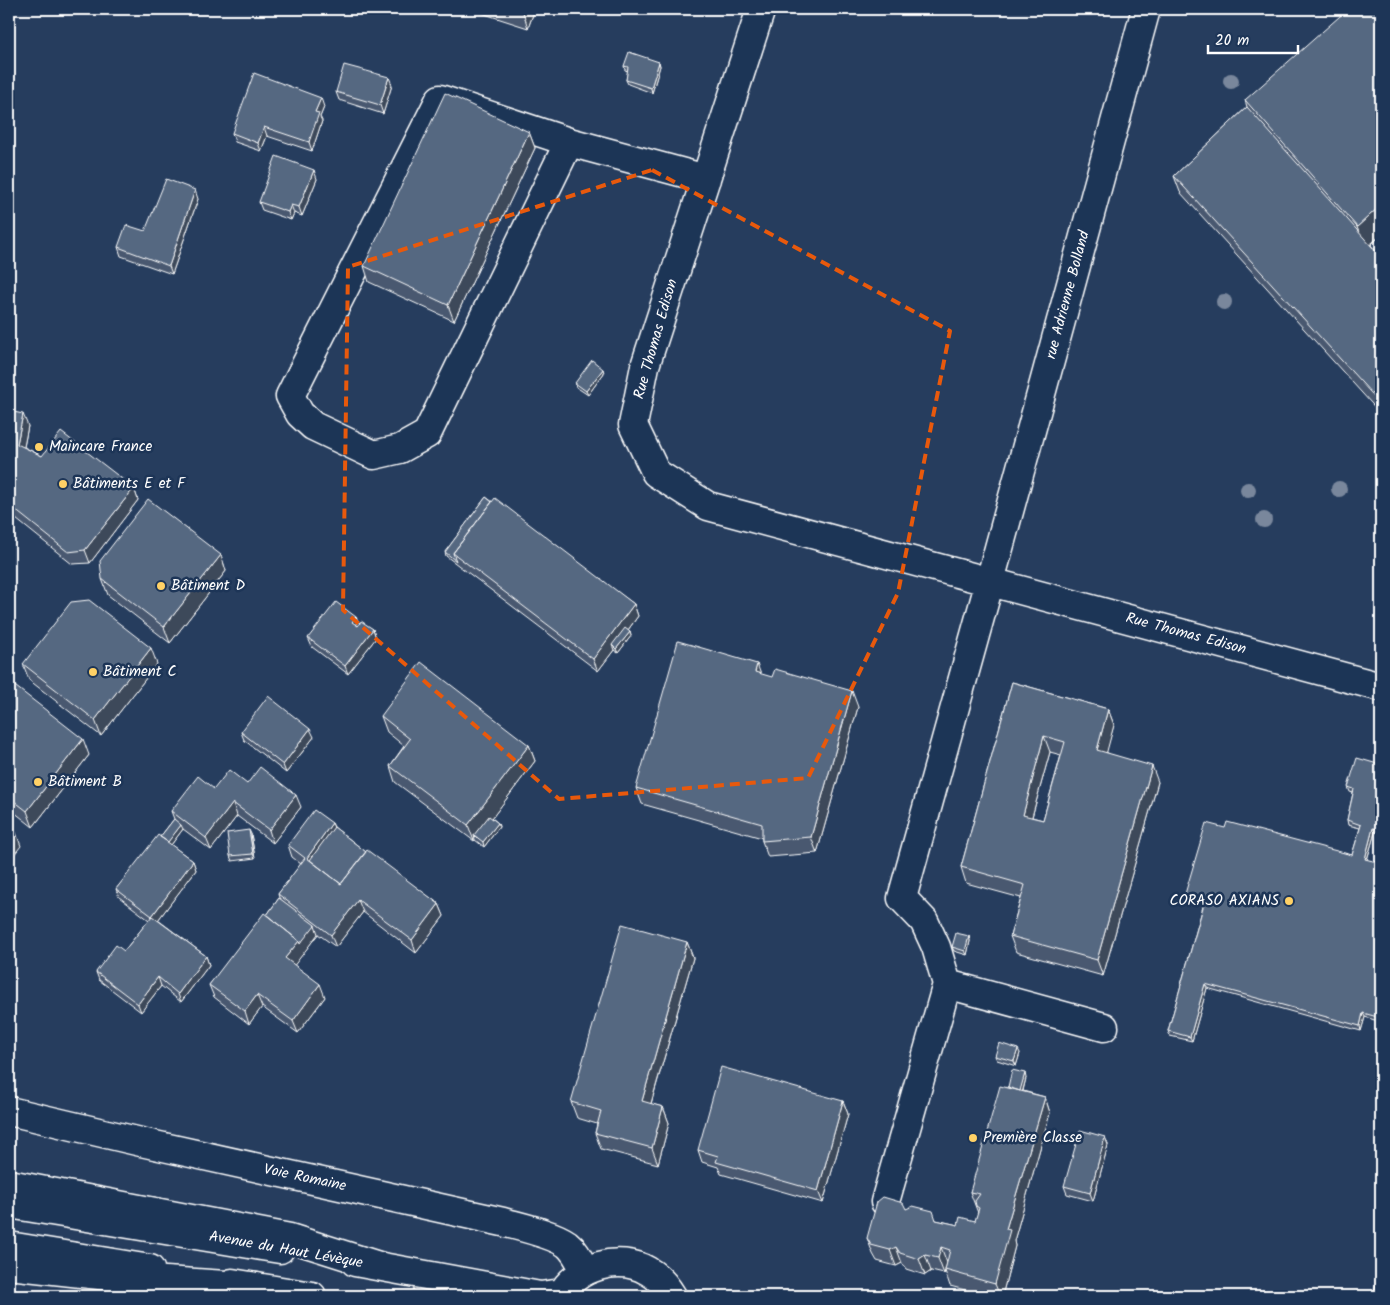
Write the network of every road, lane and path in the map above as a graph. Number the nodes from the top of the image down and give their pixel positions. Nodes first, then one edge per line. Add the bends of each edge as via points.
1 (761, 9) edge
2 (1146, 9) edge
3 (569, 142) junction
4 (706, 179) junction
5 (990, 582) junction
6 (1381, 687) edge
7 (946, 984) junction
8 (1104, 1027) dead end
9 (9, 1111) edge
10 (9, 1184) edge
11 (885, 1202) edge
12 (9, 1204) edge
13 (9, 1246) edge
14 (9, 1265) edge
15 (379, 1266) junction
16 (585, 1271) junction
17 (256, 1287) junction
18 (562, 1294) edge
19 (312, 1296) edge
20 (672, 1296) edge

1 - 4 main road, Rue Thomas Edison
2 - 5 main road, rue Adrienne Bolland
3 - 3 main road via 427,434 400,449 374,455 313,426 300,414 290,396 440,99
3 - 4 main road
4 - 5 main road, Rue Thomas Edison via 645,366 633,425 656,473 708,506
5 - 6 main road, Rue Thomas Edison
5 - 7 main road via 902,898 924,921 936,947
7 - 8 main road
7 - 11 main road
9 - 16 main road, Voie Romaine via 503,1222 569,1245
10 - 15 main road via 290,1238
12 - 15 main road, Avenue du Haut Lévèque
13 - 17 main road
14 - 17 main road via 135,1279
15 - 18 main road, Avenue du Haut Lévèque via 540,1296
16 - 18 main road via 572,1280
16 - 20 main road via 606,1264 627,1264 648,1270 665,1284
17 - 19 main road

